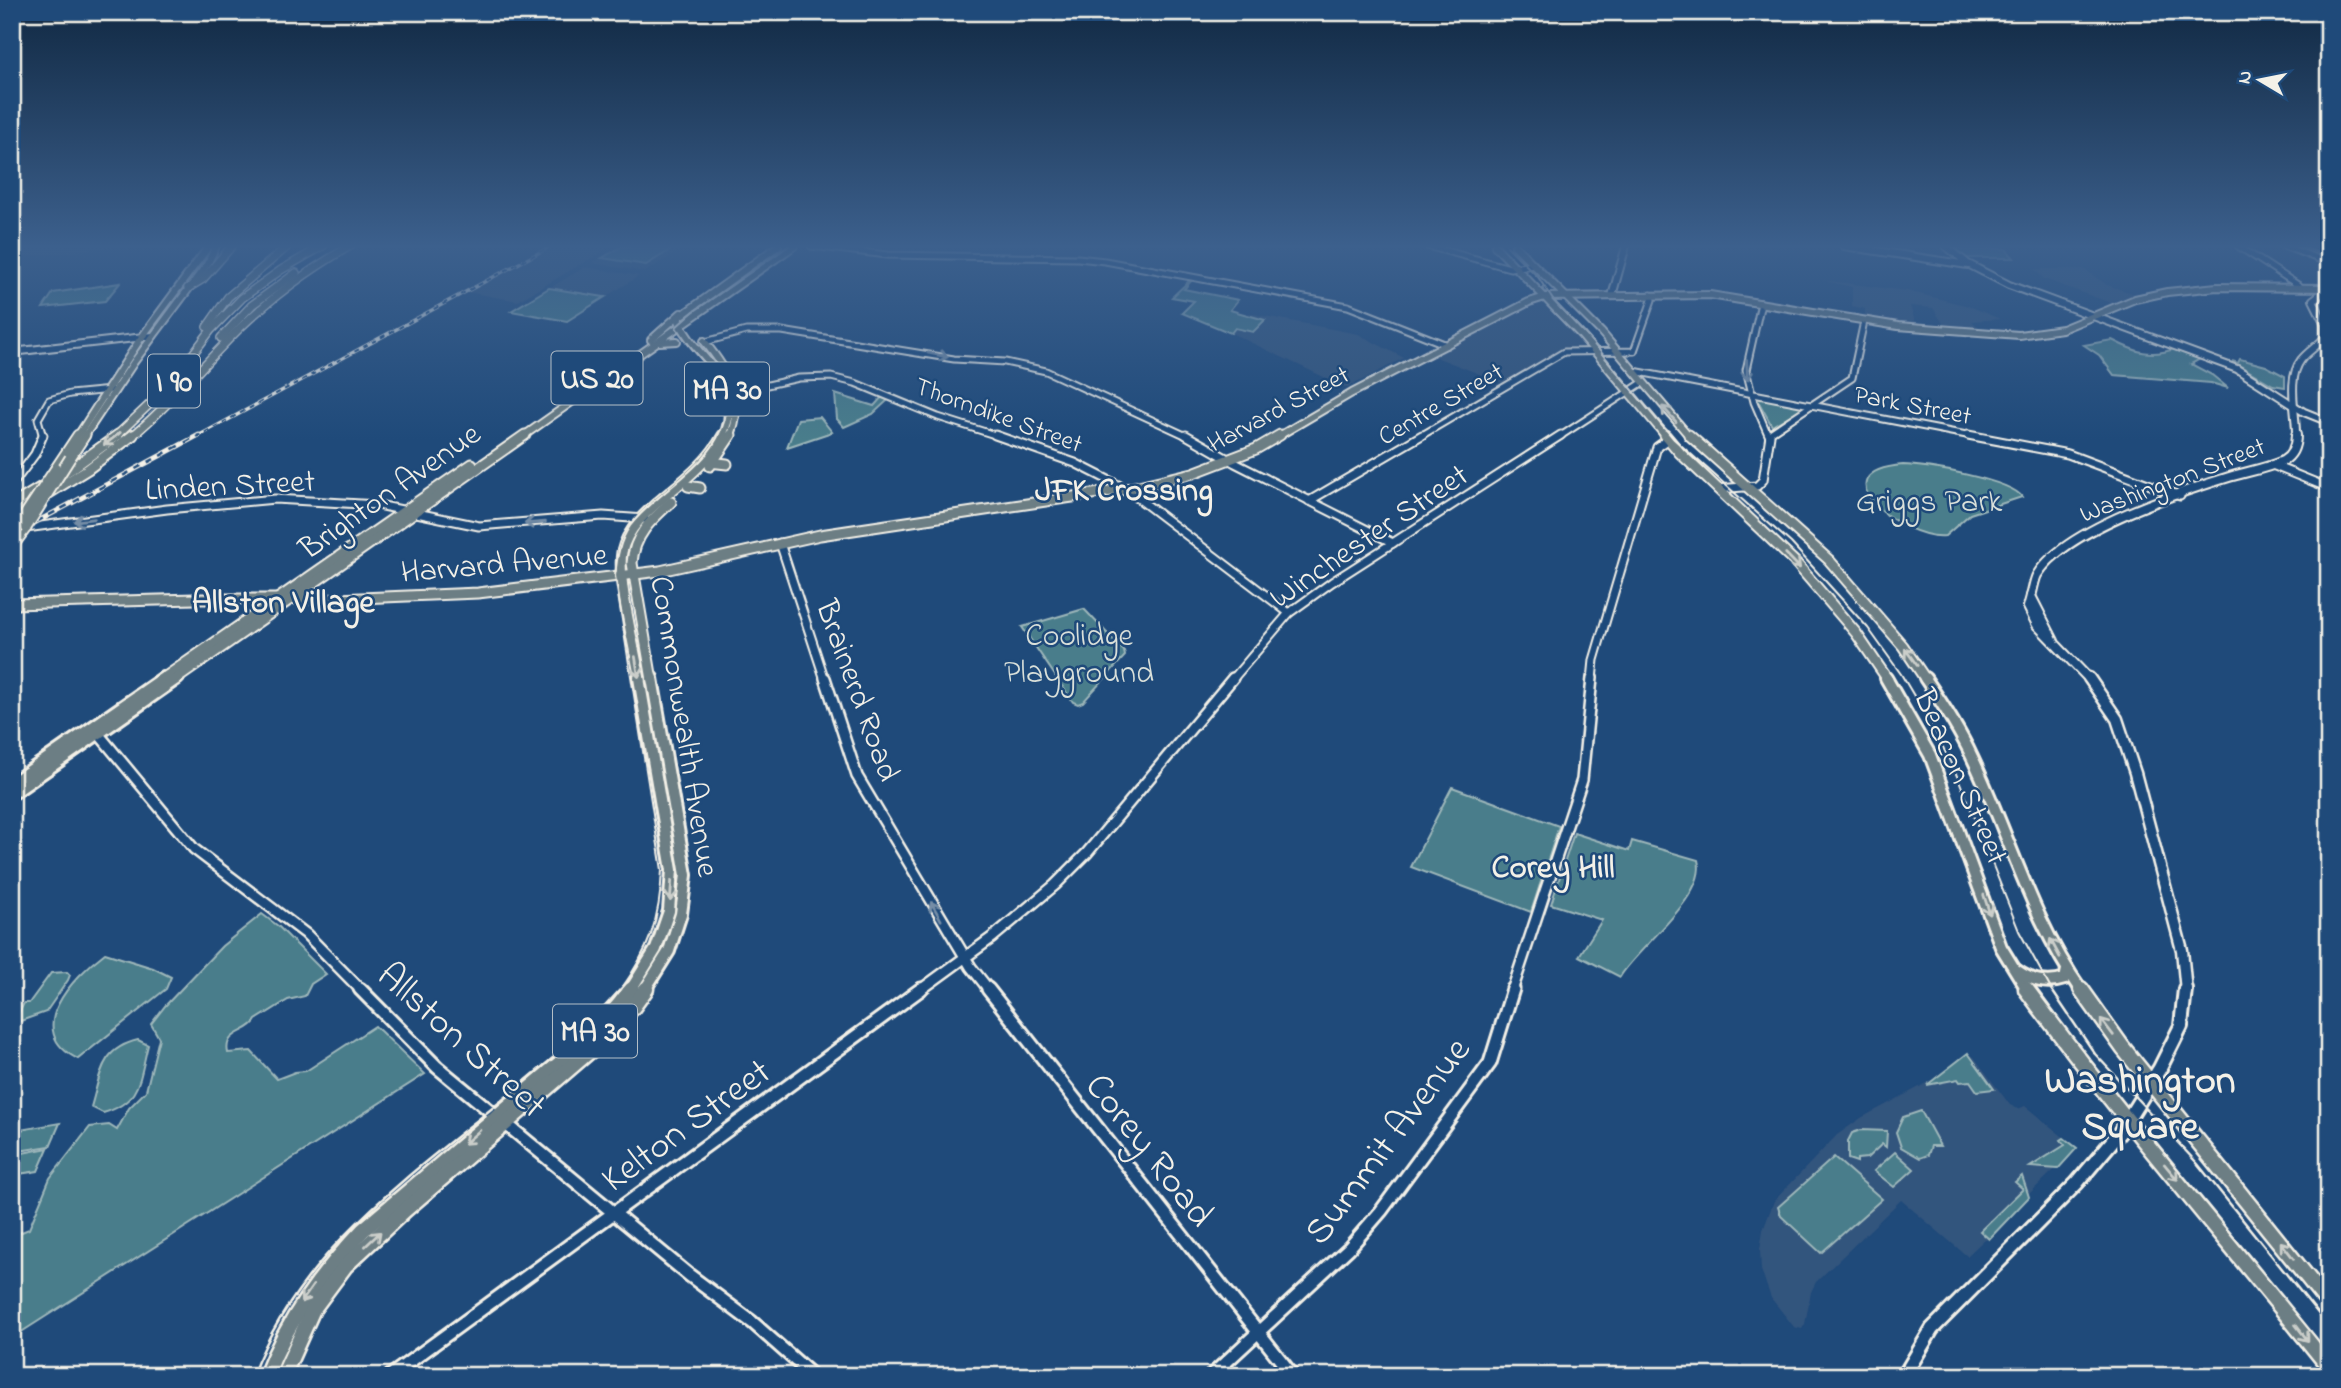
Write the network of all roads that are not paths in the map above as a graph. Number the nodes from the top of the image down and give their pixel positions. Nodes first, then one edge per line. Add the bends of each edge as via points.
1 (163, 311) edge
2 (171, 311) edge
3 (216, 311) edge
4 (230, 311) edge
5 (246, 311) edge
6 (259, 311) edge
7 (685, 311) edge
8 (686, 311) edge
9 (701, 311) edge
10 (1360, 311) edge
11 (1515, 311) edge
12 (1557, 311) edge
13 (1578, 311) edge
14 (1648, 311) edge
15 (1759, 311) edge
16 (1805, 311) edge
17 (2080, 311) edge
18 (2107, 311) edge
19 (2318, 311) edge
20 (2094, 316) junction
21 (1864, 321) junction
22 (681, 325) junction
23 (153, 336) junction
24 (143, 337) junction
25 (658, 339) junction
26 (677, 341) dead end
27 (705, 342) junction
28 (1447, 345) junction
29 (1594, 350) junction
30 (1618, 351) junction
31 (12, 352) edge
32 (1633, 371) junction
33 (174, 381) junction
34 (1642, 383) junction
35 (2269, 387) junction
36 (2292, 388) junction
37 (117, 390) junction
38 (106, 392) junction
39 (736, 392) junction
40 (1627, 392) junction
41 (1750, 392) junction
42 (1815, 404) junction
43 (2294, 408) junction
44 (2294, 421) junction
45 (2328, 421) edge
46 (138, 431) junction
47 (1770, 433) junction
48 (1668, 439) junction
49 (728, 441) junction
50 (742, 442) dead end
51 (1677, 450) junction
52 (1657, 453) junction
53 (1230, 461) junction
54 (709, 462) junction
55 (727, 464) dead end
56 (2272, 466) junction
57 (12, 485) edge
58 (688, 486) junction
59 (1744, 486) junction
60 (700, 488) dead end
61 (2329, 488) edge
62 (1126, 489) junction
63 (1717, 489) junction
64 (2180, 496) junction
65 (1309, 501) junction
66 (12, 505) edge
67 (410, 512) junction
68 (12, 516) edge
69 (647, 519) junction
70 (27, 529) junction
71 (12, 534) edge
72 (827, 534) joint
73 (780, 543) junction
74 (1393, 543) junction
75 (12, 547) edge
76 (628, 575) junction
77 (2031, 596) joint
78 (278, 600) junction
79 (292, 600) junction
80 (12, 604) edge
81 (1289, 613) junction
82 (2054, 641) joint
83 (95, 731) junction
84 (12, 783) edge
85 (12, 794) edge
86 (1013, 920) joint
87 (964, 958) junction
88 (2010, 965) junction
89 (2067, 970) junction
90 (2151, 1082) junction
91 (501, 1120) junction
92 (2127, 1120) junction
93 (613, 1213) junction
94 (2329, 1304) edge
95 (1258, 1333) junction
96 (2329, 1367) edge
97 (266, 1376) edge
98 (282, 1376) edge
99 (390, 1376) edge
100 (813, 1376) edge
101 (1211, 1376) edge
102 (1293, 1376) edge
103 (1904, 1376) edge

1 - 24 main road
2 - 23 main road
3 - 33 highway
4 - 33 highway, I 90
5 - 46 highway
6 - 46 highway, I 90
7 - 25 main road, Brighton Avenue / US 20
8 - 22 main road, MA 30 via 678,318
9 - 22 main road, US 20
10 - 28 street
11 - 28 main road, Harvard Street
12 - 29 main road, Beacon Street
13 - 30 main road, Beacon Street
14 - 30 street via 1634,351
15 -> 41 street via 1746,360
16 - 21 main road, Harvard Street
17 - 20 main road
18 - 20 main road, Harvard Street
19 - 36 main road, Washington Street via 2325,338 2299,362
20 - 21 main road, Harvard Street via 2062,329 2019,335
20 - 35 main road via 2227,365
21 - 42 street via 1852,378
22 - 25 main road, Brighton Avenue / US 20
22 - 27 main road, MA 30
22 - 54 main road, Commonwealth Avenue / MA 30 via 711,360 730,400 725,431
23 - 24 main road
23 - 37 main road
24 - 31 main road
24 - 38 main road
25 - 26 main road
25 - 67 main road, Brighton Avenue / US 20
27 - 39 main road, MA 30
27 -> 53 street via 768,330 1022,365 1056,374 1113,400
28 - 53 main road, Harvard Street
29 - 30 street, Centre Street
29 - 40 main road, Beacon Street
29 - 65 street, Centre Street via 1564,352
30 - 32 main road, Beacon Street
32 - 34 main road, Beacon Street
32 - 41 street, Park Street
33 -> 66 highway, I 90 via 105,445
34 - 40 street, Winchester Street
59 -> 34 main road, Beacon Street via 1697,444
35 - 36 main road
35 - 43 main road
36 - 43 main road, Washington Street
37 - 38 street
37 - 70 main road, bridge
38 - 57 street via 50,400 38,419 41,441
38 - 71 main road, bridge
39 - 49 main road, Commonwealth Avenue / MA 30 via 738,415
39 - 62 street, Thorndike Street via 821,376 1029,445
40 - 48 main road, Beacon Street
40 - 74 street, Winchester Street
41 - 42 street, Park Street
41 - 47 street
42 - 47 street
42 - 64 street, Park Street via 2068,454
43 - 44 main road, Washington Street
43 - 45 main road
44 - 45 main road
44 - 56 main road, Washington Street via 2295,450
46 - 68 highway, I 90 via 81,474
47 - 59 street via 1759,485
48 - 51 main road, Beacon Street
48 - 52 street, Summit Avenue via 1658,445
49 - 50 main road
49 - 54 main road, Commonwealth Avenue / MA 30
51 - 52 street
51 - 63 main road, Beacon Street
52 - 95 street, Summit Avenue via 1594,660 1582,780 1490,1063 1373,1220
53 - 62 main road, Harvard Street
53 - 65 street
54 - 55 main road
54 - 58 main road, Commonwealth Avenue / MA 30
54 - 69 main road, Commonwealth Avenue / MA 30
56 - 61 street
56 - 64 main road, Washington Street
58 - 60 main road
58 - 69 main road, Commonwealth Avenue / MA 30
59 - 63 street
89 -> 59 main road, Beacon Street via 1982,775 1922,671 1841,572
62 - 72 main road, Harvard Street
62 - 81 street, Thorndike Street
63 -> 88 main road, Beacon Street via 1831,602 1894,689 1938,775
64 - 77 main road, Washington Street via 2099,527 2073,542 2038,574
65 - 74 street
69 -> 67 street, Linden Street via 603,516 479,526
67 -> 70 street, Linden Street via 372,504 275,499
67 - 78 main road, Brighton Avenue / US 20
67 - 79 main road, Brighton Avenue / US 20
69 - 76 main road, Commonwealth Avenue / MA 30 via 623,548
70 - 75 main road
72 - 73 main road, Harvard Avenue
73 - 76 main road, Harvard Avenue via 688,566
87 -> 73 street, Brainerd Road via 858,776
74 - 81 street, Winchester Street
76 - 79 main road, Harvard Avenue via 455,595
76 - 91 main road, Commonwealth Avenue / MA 30 via 672,870 671,905 654,954 622,1002
77 - 82 main road, Washington Street
78 - 79 main road, Harvard Avenue
78 - 80 main road, Harvard Avenue
78 - 83 main road, Brighton Avenue / US 20
79 - 83 main road, Brighton Avenue / US 20
81 - 86 street, Winchester Street via 1087,853
82 - 90 main road, Washington Street via 2093,682 2117,719 2182,950 2187,984 2184,1016
83 - 84 main road, Brighton Avenue / US 20
83 - 85 main road, Brighton Avenue / US 20
83 - 91 street, Allston Street via 194,849 306,934 437,1067
86 - 87 street, Kelton Street
87 - 93 street, Kelton Street
87 - 95 street, Corey Road
88 - 89 main road via 2041,982 2062,981
88 - 92 main road, Beacon Street
90 -> 89 main road, Beacon Street
90 - 92 main road, Washington Street
94 -> 90 main road, Beacon Street
91 - 93 street, Allston Street
91 -> 97 main road, Commonwealth Avenue / MA 30 via 363,1230 335,1259 299,1306
98 -> 91 main road, Commonwealth Avenue / MA 30 via 313,1309 345,1266
92 -> 96 main road, Beacon Street
92 - 103 main road, Washington Street via 2077,1183 1932,1329
93 - 99 street, Kelton Street
93 - 100 street, Allston Street
95 - 101 street, Summit Avenue
95 - 102 street, Corey Road

